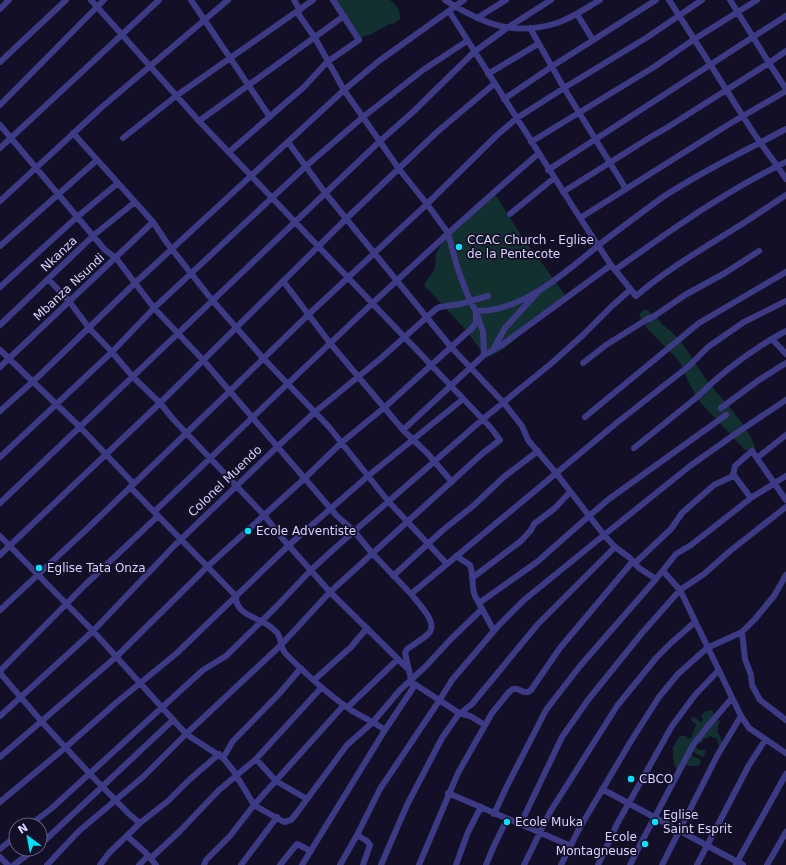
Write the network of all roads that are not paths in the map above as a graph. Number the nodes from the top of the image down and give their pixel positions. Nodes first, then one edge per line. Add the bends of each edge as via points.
1 (9, 0) edge
2 (66, 0) edge
3 (91, 0) edge
4 (104, 0) edge
5 (159, 0) edge
6 (191, 0) edge
7 (228, 0) edge
8 (294, 0) edge
9 (313, 0) edge
10 (333, 0) edge
11 (444, 0) edge
12 (464, 0) edge
13 (506, 0) edge
14 (551, 0) edge
15 (600, 0) edge
16 (656, 0) edge
17 (669, 0) edge
18 (702, 0) edge
19 (730, 0) edge
20 (757, 0) edge
21 (455, 6) junction
22 (97, 7) junction
23 (0, 9) edge
24 (298, 11) junction
25 (449, 11) junction
26 (737, 12) junction
27 (577, 14) junction
28 (679, 15) junction
29 (344, 16) junction
30 (786, 16) edge
31 (477, 18) junction
32 (204, 20) junction
33 (507, 28) junction
34 (530, 28) junction
35 (122, 34) junction
36 (753, 37) junction
37 (315, 38) junction
38 (593, 40) junction
39 (694, 40) junction
40 (467, 41) junction
41 (538, 44) junction
42 (786, 51) edge
43 (474, 52) junction
44 (231, 58) junction
45 (0, 62) edge
46 (327, 62) junction
47 (769, 62) junction
48 (710, 65) junction
49 (150, 67) junction
50 (551, 67) junction
51 (488, 74) junction
52 (494, 84) junction
53 (248, 85) junction
54 (564, 88) junction
55 (727, 89) junction
56 (344, 90) junction
57 (786, 90) edge
58 (176, 96) junction
59 (504, 99) junction
60 (0, 105) edge
61 (579, 113) junction
62 (744, 115) junction
63 (270, 117) junction
64 (363, 117) junction
65 (517, 118) junction
66 (199, 121) junction
67 (0, 125) edge
68 (786, 129) edge
69 (73, 133) junction
70 (11, 137) junction
71 (123, 138) dead end
72 (595, 140) junction
73 (288, 142) junction
74 (379, 142) junction
75 (531, 142) junction
76 (761, 142) junction
77 (0, 148) edge
78 (230, 152) junction
79 (538, 154) junction
80 (98, 160) junction
81 (786, 162) edge
82 (609, 163) junction
83 (778, 166) junction
84 (305, 167) junction
85 (37, 168) junction
86 (399, 169) junction
87 (548, 170) junction
88 (251, 176) junction
89 (554, 178) junction
90 (786, 179) edge
91 (118, 183) junction
92 (626, 189) junction
93 (563, 192) junction
94 (59, 193) junction
95 (326, 194) junction
96 (786, 195) edge
97 (272, 198) junction
98 (0, 201) edge
99 (135, 202) junction
100 (427, 204) junction
101 (510, 214) dead end
102 (77, 217) junction
103 (347, 218) junction
104 (580, 218) junction
105 (153, 222) junction
106 (295, 222) junction
107 (448, 233) junction
108 (94, 235) junction
109 (0, 246) edge
110 (318, 246) junction
111 (598, 246) junction
112 (172, 249) junction
113 (759, 251) dead end
114 (374, 252) junction
115 (116, 258) junction
116 (613, 267) junction
117 (786, 272) edge
118 (190, 274) junction
119 (347, 277) junction
120 (48, 279) junction
121 (397, 280) junction
122 (283, 281) junction
123 (135, 283) junction
124 (0, 286) edge
125 (541, 289) junction
126 (630, 290) junction
127 (488, 296) dead end
128 (212, 300) junction
129 (69, 301) junction
130 (470, 301) junction
131 (786, 301) edge
132 (373, 303) junction
133 (154, 308) junction
134 (476, 311) junction
135 (309, 314) junction
136 (427, 317) junction
137 (0, 325) edge
138 (236, 327) junction
139 (89, 328) junction
140 (786, 331) edge
141 (177, 334) junction
142 (404, 337) junction
143 (772, 338) junction
144 (330, 343) junction
145 (451, 347) junction
146 (0, 350) edge
147 (492, 350) junction
148 (112, 352) junction
149 (786, 354) edge
150 (484, 355) junction
151 (9, 358) junction
152 (264, 358) junction
153 (203, 360) junction
154 (583, 363) dead end
155 (786, 363) edge
156 (0, 366) edge
157 (431, 366) junction
158 (471, 367) junction
159 (359, 376) junction
160 (133, 377) junction
161 (33, 381) junction
162 (288, 383) junction
163 (451, 386) junction
164 (229, 392) junction
165 (463, 399) junction
166 (786, 400) edge
167 (503, 402) junction
168 (160, 403) junction
169 (56, 404) junction
170 (385, 407) junction
171 (721, 408) dead end
172 (0, 411) edge
173 (315, 412) junction
174 (726, 415) dead end
175 (585, 417) dead end
176 (253, 418) junction
177 (483, 419) junction
178 (80, 427) junction
179 (403, 430) junction
180 (187, 432) junction
181 (786, 436) edge
182 (413, 440) junction
183 (341, 443) junction
184 (277, 447) junction
185 (634, 448) dead end
186 (538, 451) junction
187 (106, 455) junction
188 (0, 457) edge
189 (211, 458) junction
190 (757, 458) junction
191 (435, 462) junction
192 (556, 473) junction
193 (733, 474) junction
194 (368, 476) junction
195 (786, 476) edge
196 (305, 478) junction
197 (452, 482) junction
198 (774, 483) junction
199 (236, 485) junction
200 (132, 486) junction
201 (570, 492) junction
202 (751, 498) junction
203 (786, 500) edge
204 (388, 501) junction
205 (0, 503) edge
206 (786, 507) edge
207 (330, 509) junction
208 (156, 514) junction
209 (264, 515) junction
210 (589, 516) junction
211 (407, 522) junction
212 (354, 531) junction
213 (604, 535) junction
214 (0, 536) edge
215 (181, 539) junction
216 (429, 544) junction
217 (289, 545) junction
218 (10, 546) junction
219 (615, 547) junction
220 (372, 553) junction
221 (0, 555) edge
222 (456, 556) junction
223 (634, 562) junction
224 (447, 564) junction
225 (207, 567) junction
226 (311, 570) junction
227 (663, 571) junction
228 (37, 574) junction
229 (786, 575) edge
230 (393, 576) junction
231 (472, 578) junction
232 (656, 579) junction
233 (680, 590) junction
234 (330, 592) junction
235 (411, 594) junction
236 (236, 596) junction
237 (67, 603) junction
238 (481, 606) junction
239 (0, 610) edge
240 (260, 621) junction
241 (695, 622) junction
242 (367, 628) junction
243 (93, 631) junction
244 (494, 631) junction
245 (742, 632) junction
246 (281, 645) junction
247 (708, 648) junction
248 (116, 657) junction
249 (398, 659) junction
250 (301, 668) junction
251 (409, 671) junction
252 (718, 671) junction
253 (0, 672) edge
254 (314, 680) junction
255 (412, 681) junction
256 (140, 684) junction
257 (321, 688) junction
258 (21, 698) junction
259 (732, 698) junction
260 (439, 701) junction
261 (346, 706) junction
262 (162, 707) junction
263 (459, 713) junction
264 (0, 716) edge
265 (741, 716) junction
266 (173, 720) junction
267 (786, 720) edge
268 (42, 722) junction
269 (373, 722) junction
270 (485, 725) junction
271 (385, 730) junction
272 (186, 734) junction
273 (765, 740) junction
274 (66, 747) junction
275 (786, 753) edge
276 (221, 756) junction
277 (0, 757) edge
278 (256, 759) junction
279 (90, 774) junction
280 (786, 774) edge
281 (236, 775) junction
282 (276, 781) junction
283 (102, 786) junction
284 (602, 789) junction
285 (448, 794) junction
286 (307, 799) junction
287 (115, 800) junction
288 (0, 802) edge
289 (628, 803) junction
290 (254, 805) junction
291 (481, 808) junction
292 (494, 814) junction
293 (40, 817) edge
294 (276, 817) junction
295 (655, 818) junction
296 (507, 819) junction
297 (140, 823) junction
298 (520, 825) junction
299 (679, 830) junction
300 (786, 832) edge
301 (539, 833) junction
302 (358, 835) junction
303 (127, 836) junction
304 (48, 837) edge
305 (707, 845) junction
306 (570, 846) junction
307 (311, 851) junction
308 (0, 857) edge
309 (24, 857) edge
310 (149, 857) junction
311 (738, 864) edge
312 (8, 865) edge
313 (14, 865) edge
314 (46, 865) edge
315 (100, 865) edge
316 (139, 865) edge
317 (156, 865) edge
318 (204, 865) edge
319 (242, 865) edge
320 (280, 865) edge
321 (302, 865) edge
322 (340, 865) edge
323 (363, 865) edge
324 (381, 865) edge
325 (419, 865) edge
326 (456, 865) edge
327 (486, 865) edge
328 (524, 865) edge
329 (561, 865) edge
330 (598, 865) edge
331 (630, 865) edge
332 (662, 865) edge
333 (697, 865) edge
334 (767, 865) edge

1 - 23 street
2 - 45 street
3 - 22 street
4 - 22 street
5 - 35 street
6 - 32 street
7 - 32 street
8 - 24 street
9 - 24 street
10 - 29 street
11 - 21 street
12 - 21 street
13 - 31 street
14 - 33 street
15 - 27 street
16 - 38 street
17 - 28 street
18 - 28 street
19 - 26 street
20 - 26 street
21 - 25 street
21 - 31 street
22 - 35 street
22 - 60 street
24 - 37 street
24 - 44 street
25 - 40 street
25 - 56 street via 379,61
26 - 36 street
26 - 39 street
27 - 34 street via 558,23
27 - 38 street
28 - 39 street
28 - 54 street
29 - 37 street
29 - 46 street via 359,40
30 - 36 street
31 - 33 street
32 - 44 street
32 - 49 street
33 - 34 street
33 - 43 street
34 - 41 street
35 - 49 street
35 - 70 street
36 - 47 street
36 - 48 street
37 - 46 street
37 - 53 street
38 - 50 street
39 - 48 street
39 - 61 street
40 - 43 street
40 - 64 street via 423,70
41 - 50 street
41 - 51 street
42 - 47 street
43 - 51 street
43 - 74 street
44 - 53 street
44 - 58 street
46 - 56 street
46 - 63 street via 304,87
47 - 55 street
47 - 57 street
48 - 55 street
48 - 72 street
49 - 58 street
49 - 69 street
50 - 54 street
50 - 59 street
51 - 52 street
52 - 59 street
52 - 86 street via 437,132
53 - 63 street
53 - 66 street
54 - 61 street
54 - 65 street
55 - 62 street
55 - 82 street
56 - 64 street
56 - 73 street
57 - 62 street
58 - 66 street
58 - 71 street
59 - 65 street
61 - 72 street
61 - 75 street
62 - 76 street
62 - 92 street
63 - 78 street
64 - 74 street
64 - 84 street
65 - 75 street
65 - 100 street
66 - 78 street
67 - 70 street
68 - 76 street
69 - 80 street
69 - 85 street
70 - 77 street
70 - 85 street
72 - 82 street
72 - 87 street
73 - 84 street
73 - 88 street
74 - 86 street
74 - 95 street
75 - 79 street
76 - 83 street
76 - 111 street via 664,197
78 - 88 street
79 - 87 street
79 - 107 street
80 - 91 street
80 - 94 street
81 - 83 street
82 - 92 street
82 - 93 street
83 - 90 street
83 - 116 street
84 - 95 street
84 - 97 street
85 - 94 street
85 - 98 street
86 - 100 street
86 - 103 street
87 - 89 street
88 - 97 street
88 - 112 street
89 - 93 street
89 - 101 street
91 - 99 street
91 - 102 street
92 - 104 street
93 - 104 street
94 - 102 street
94 - 109 street
95 - 103 street
95 - 106 street
96 - 126 street via 688,256 636,296
97 - 106 street
97 - 118 street
99 - 105 street
99 - 108 street, Nkanza
100 - 107 street
100 - 114 street
102 - 108 street
102 - 124 street
103 - 110 street
103 - 114 street
104 - 111 street
105 - 112 street
105 - 115 street, Mbanza Nsundi
106 - 110 street
106 - 128 street
107 - 121 street
107 - 130 street
108 - 115 street via 105,250
108 - 120 street, Nkanza
110 - 119 street
110 - 122 street
111 - 116 street
111 - 125 street
112 - 118 street
112 - 123 street
113 - 154 street via 685,295
114 - 119 street
114 - 121 street
115 - 123 street
115 - 129 street, Mbanza Nsundi
116 - 126 street
116 - 147 street
117 - 175 street via 699,323
118 - 128 street
118 - 133 street
119 - 132 street
119 - 135 street
120 - 129 street
120 - 137 street, Nkanza
121 - 132 street
121 - 136 street
122 - 135 street
122 - 138 street
123 - 133 street
123 - 139 street
125 - 134 street via 499,308
125 - 147 street via 505,328
126 - 167 street via 553,362
127 - 130 street, Colonel Muendo
128 - 138 street
128 - 141 street
129 - 139 street
129 - 151 street, Mbanza Nsundi
130 - 134 street
130 - 136 street, Colonel Muendo via 440,307
131 - 192 street via 744,322 722,337
132 - 142 street
132 - 144 street
133 - 141 street
133 - 148 street
134 - 145 street via 476,323
134 - 150 street via 483,332
135 - 144 street
135 - 152 street
136 - 142 street, Colonel Muendo
136 - 145 street
138 - 152 street
138 - 153 street
139 - 148 street
139 - 161 street
140 - 143 street
141 - 153 street
141 - 160 street
142 - 157 street
142 - 159 street, Colonel Muendo
143 - 149 street
143 - 185 street via 735,363
144 - 159 street
144 - 162 street
145 - 157 street
145 - 158 street
146 - 151 street
147 - 150 street
148 - 160 street
148 - 169 street
150 - 158 street
151 - 156 street, Mbanza Nsundi
151 - 161 street
152 - 162 street
152 - 164 street
153 - 164 street
153 - 168 street
155 - 171 street
157 - 163 street
157 - 170 street
158 - 163 street
158 - 167 street
159 - 170 street
159 - 173 street, Colonel Muendo
160 - 168 street
160 - 178 street
161 - 169 street
161 - 172 street
162 - 173 street
162 - 176 street
163 - 165 street
163 - 179 street
164 - 176 street
164 - 180 street
165 - 177 street
165 - 182 street
166 - 213 street via 690,466
167 - 177 street
167 - 186 street
168 - 180 street
168 - 187 street
169 - 178 street
169 - 188 street
170 - 179 street
170 - 183 street
173 - 183 street
173 - 184 street, Colonel Muendo
174 - 210 street
176 - 184 street
176 - 189 street
177 - 191 street
177 - 197 street via 499,438 499,442
178 - 187 street
178 - 205 street
179 - 182 street
180 - 189 street
180 - 200 street
181 - 190 street
182 - 191 street
182 - 194 street
183 - 194 street
183 - 196 street
184 - 196 street
184 - 199 street, Colonel Muendo
186 - 192 street
186 - 216 street via 505,476
187 - 200 street
187 - 218 street
189 - 199 street
189 - 208 street
190 - 193 street via 752,450 735,466
190 - 198 street
191 - 197 street
191 - 204 street
192 - 201 street
192 - 222 street
193 - 202 street
193 - 223 street via 714,485 682,513 671,529
194 - 204 street
194 - 207 street
195 - 198 street
196 - 207 street
196 - 209 street
197 - 211 street
198 - 202 street
198 - 203 street
199 - 209 street
199 - 215 street, Colonel Muendo
200 - 208 street
200 - 228 street
201 - 210 street
201 - 231 street via 534,524 521,541
202 - 227 street via 693,544 674,555
204 - 211 street
204 - 212 street
206 - 233 street via 704,574
207 - 212 street
207 - 217 street
208 - 215 street
208 - 237 street
209 - 217 street
209 - 225 street
210 - 213 street
210 - 238 street via 537,562
211 - 216 street
211 - 220 street
212 - 220 street
212 - 226 street
213 - 219 street
213 - 244 street via 524,600
214 - 218 street
215 - 225 street
215 - 243 street, Colonel Muendo
216 - 224 street
216 - 230 street
217 - 226 street
217 - 236 street
218 - 221 street
218 - 228 street
219 - 223 street
219 - 263 street via 538,624 472,704
220 - 230 street
220 - 234 street
222 - 224 street
222 - 231 street via 470,565
223 - 232 street
223 - 270 street via 560,648 531,690 524,692 513,689 509,692
224 - 235 street
225 - 236 street
225 - 248 street
226 - 234 street
226 - 240 street
227 - 232 street
227 - 233 street
228 - 237 street
228 - 239 street
229 - 245 street via 774,596
230 - 235 street
231 - 238 street via 473,590
232 - 292 street via 546,710
233 - 241 street
233 - 298 street via 588,700 562,737
234 - 242 street
234 - 246 street
235 - 251 street via 431,620 431,626 429,633 405,653
236 - 240 street via 239,609
236 - 256 street via 177,653
237 - 243 street
237 - 253 street
238 - 244 street
238 - 255 street
240 - 246 street via 265,622 278,634
240 - 262 street via 226,656 203,670
241 - 247 street
241 - 301 street via 656,658 617,706
242 - 249 street
242 - 254 street via 351,647
243 - 248 street
243 - 258 street, Colonel Muendo
244 - 260 street via 452,680
245 - 247 street
245 - 267 street via 752,686 760,700
246 - 250 street via 284,652
246 - 272 street
247 - 252 street
247 - 284 street via 678,674 659,697
248 - 256 street
248 - 268 street
249 - 251 street
249 - 261 street
250 - 254 street
250 - 276 street
251 - 255 street
252 - 259 street
252 - 289 street via 695,695 672,726
253 - 258 street
254 - 257 street
255 - 260 street
255 - 269 street via 400,690
255 - 271 street via 413,688
256 - 262 street
256 - 274 street
257 - 261 street
257 - 278 street
258 - 264 street, Colonel Muendo
258 - 268 street
259 - 265 street
259 - 295 street via 693,745
260 - 263 street
260 - 302 street via 380,789
261 - 269 street
261 - 282 street
262 - 266 street
262 - 279 street
263 - 270 street
263 - 324 street via 442,738 410,798
265 - 273 street via 749,728
265 - 299 street
266 - 272 street
266 - 283 street
268 - 274 street
268 - 277 street
269 - 271 street
269 - 286 street via 347,745
270 - 285 street
271 - 307 street
272 - 276 street
272 - 287 street via 143,777
273 - 275 street
273 - 305 street
274 - 279 street
274 - 288 street
276 - 281 street
276 - 297 street
278 - 281 street
278 - 282 street
279 - 283 street
279 - 293 street
280 - 311 street
281 - 290 street
281 - 310 street via 180,831
282 - 286 street
282 - 290 street
283 - 287 street
283 - 304 street
284 - 289 street
284 - 306 street
285 - 291 street
285 - 325 street
286 - 294 street via 291,820 284,822
287 - 297 street
287 - 314 street via 79,831
289 - 295 street
289 - 330 street
290 - 294 street
290 - 318 street
291 - 292 street
291 - 326 street via 468,832
292 - 296 street
294 - 319 street
295 - 299 street
295 - 331 street
296 - 298 street
296 - 327 street
297 - 303 street
298 - 301 street
299 - 305 street
299 - 332 street
300 - 334 street
301 - 306 street
301 - 328 street
302 - 322 street
302 - 323 street via 370,845
303 - 310 street
303 - 315 street
305 - 311 street
305 - 333 street
306 - 329 street
307 - 320 street via 297,844
307 - 321 street
308 - 312 street
309 - 313 street
310 - 316 street
310 - 317 street

